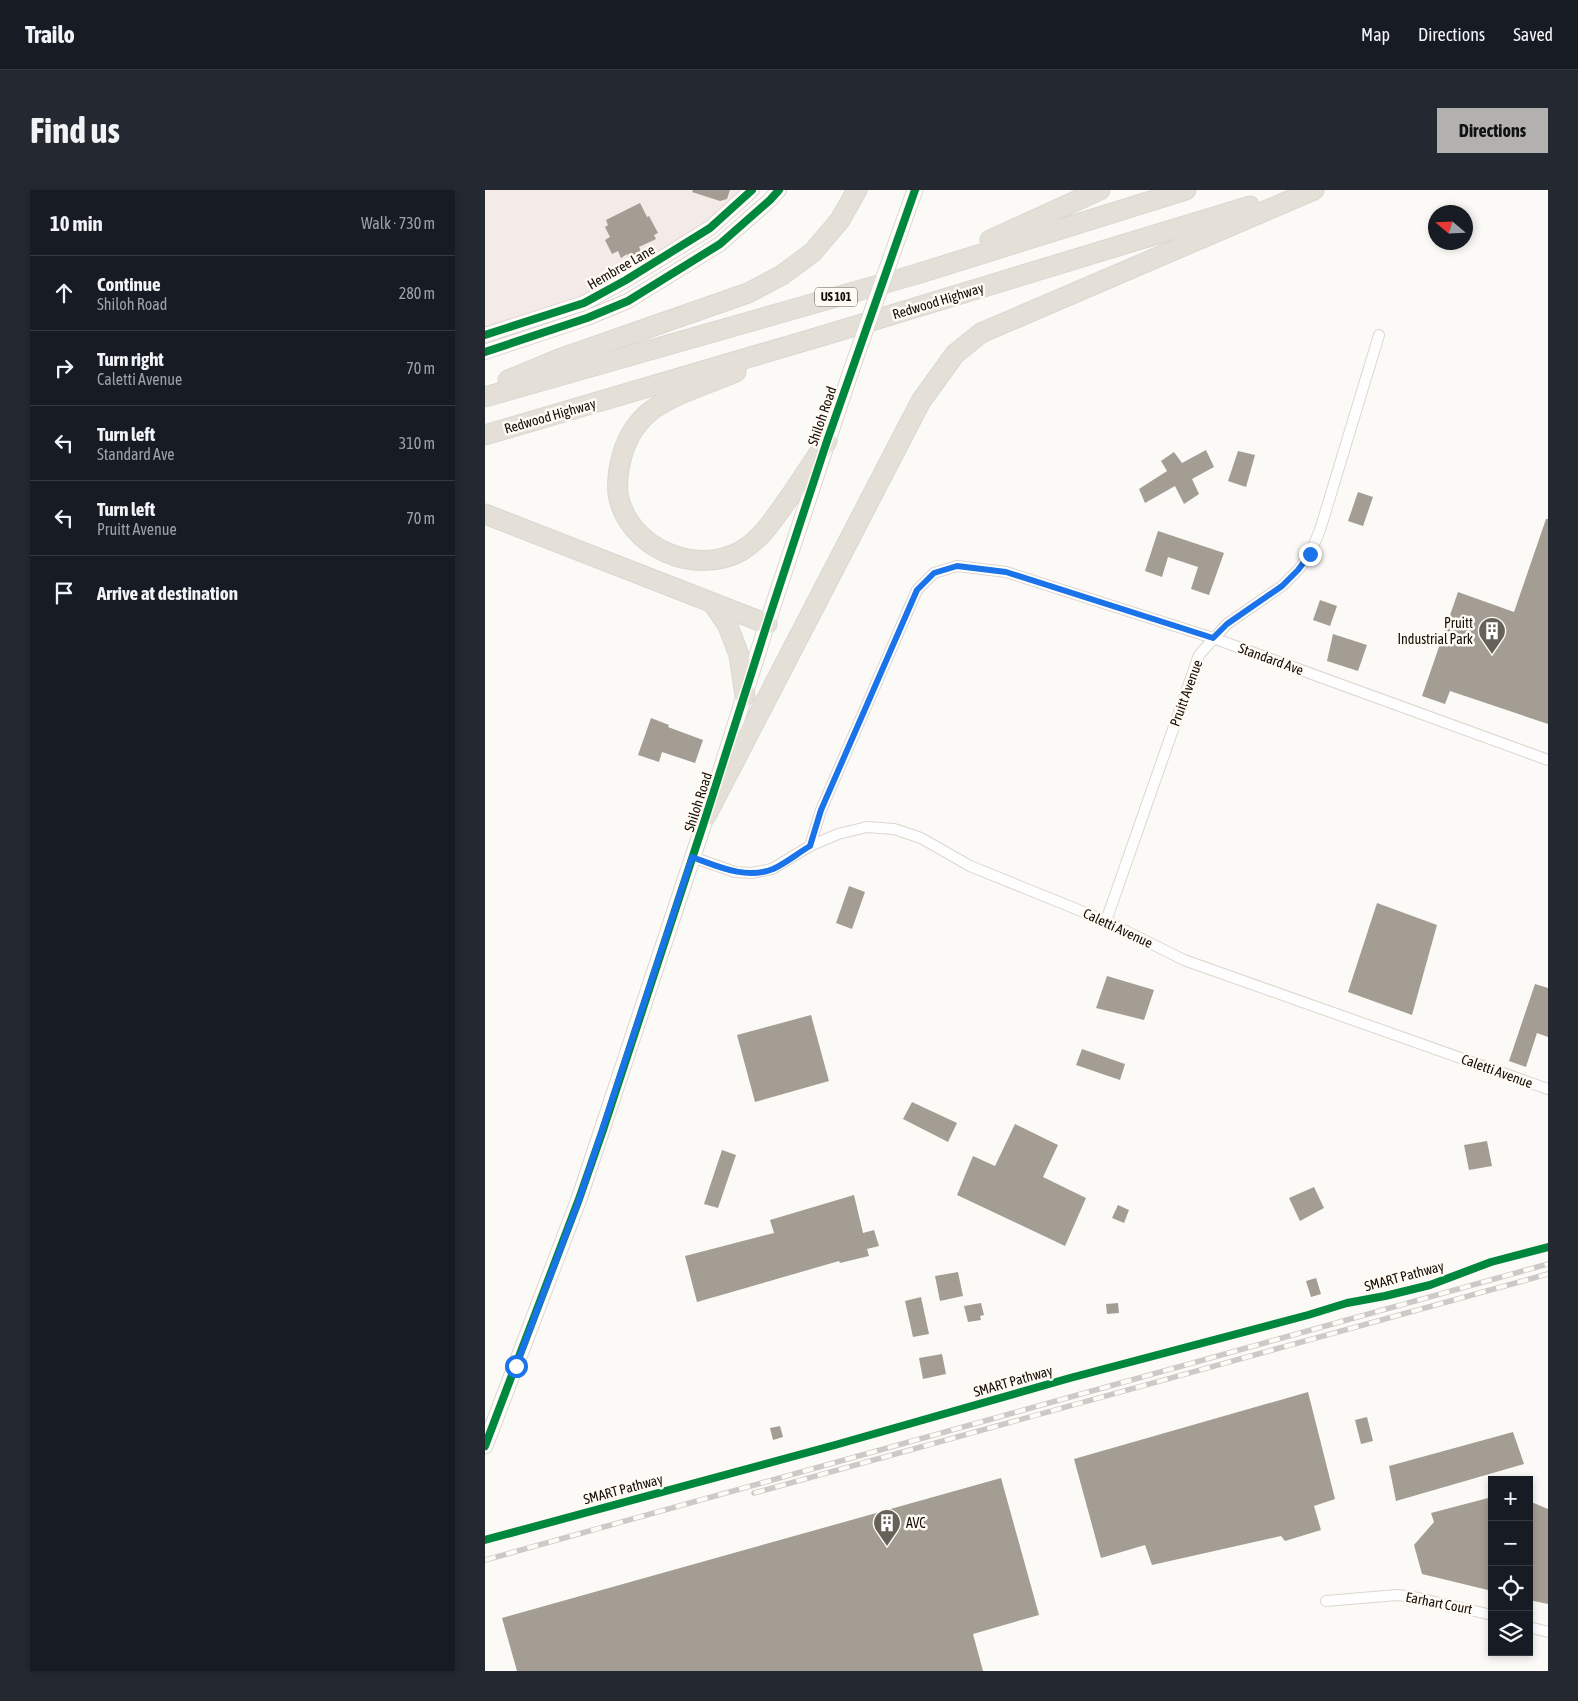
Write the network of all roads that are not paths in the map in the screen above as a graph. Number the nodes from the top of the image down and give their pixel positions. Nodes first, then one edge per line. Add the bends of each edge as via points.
1 (752, 190) edge
2 (779, 190) edge
3 (857, 190) edge
4 (915, 190) edge
5 (1100, 190) edge
6 (1186, 190) edge
7 (1304, 190) edge
8 (1314, 190) edge
9 (917, 274) junction
10 (1379, 334) dead end
11 (485, 335) edge
12 (822, 336) junction
13 (485, 352) edge
14 (485, 389) edge
15 (485, 397) edge
16 (485, 435) edge
17 (827, 441) junction
18 (485, 514) edge
19 (714, 605) junction
20 (767, 624) junction
21 (1213, 638) junction
22 (745, 696) junction
23 (1548, 760) edge
24 (706, 816) junction
25 (810, 846) junction
26 (692, 857) junction
27 (1107, 920) junction
28 (1548, 1089) edge
29 (485, 1446) edge
30 (1326, 1601) dead end
31 (1488, 1614) edge
32 (1533, 1628) edge
33 (1548, 1632) edge

1 - 11 street, Hembree Lane via 709,228 584,303
2 - 13 street, Hembree Lane via 720,244 628,301
3 - 14 highway via 841,220 813,252 748,294 559,359
4 - 17 main road, Shiloh Road, bridge
5 - 9 highway
6 - 9 highway, US 101
7 - 12 highway, Redwood Highway / US 101
8 - 24 highway via 981,333 955,354 921,401
9 - 15 highway, US 101
10 - 21 street, Pruitt Avenue via 1310,554 1282,586 1227,624
12 - 16 highway, Redwood Highway / US 101
12 - 17 highway via 671,399 646,415 625,445 618,479 623,508 642,536 672,555 691,560 724,558 758,539
17 - 20 main road, Shiloh Road
18 - 19 highway
19 - 20 highway
19 - 22 highway via 728,626 739,655
20 - 22 main road, Shiloh Road
21 - 23 street, Standard Ave
21 - 25 street, Standard Ave via 1006,572 957,566 934,573 917,590 821,810
21 - 27 street, Pruitt Avenue via 1199,655 1190,678
22 - 24 main road, Shiloh Road
24 - 26 main road, Shiloh Road
25 - 26 street, Caletti Avenue via 772,869 751,873 735,872
25 - 27 street, Caletti Avenue via 838,834 867,827 893,829 921,838 970,866
26 - 29 main road, Shiloh Road via 579,1200
27 - 28 street, Caletti Avenue via 1184,960
30 - 31 street, Earhart Court via 1397,1595
32 - 33 street

